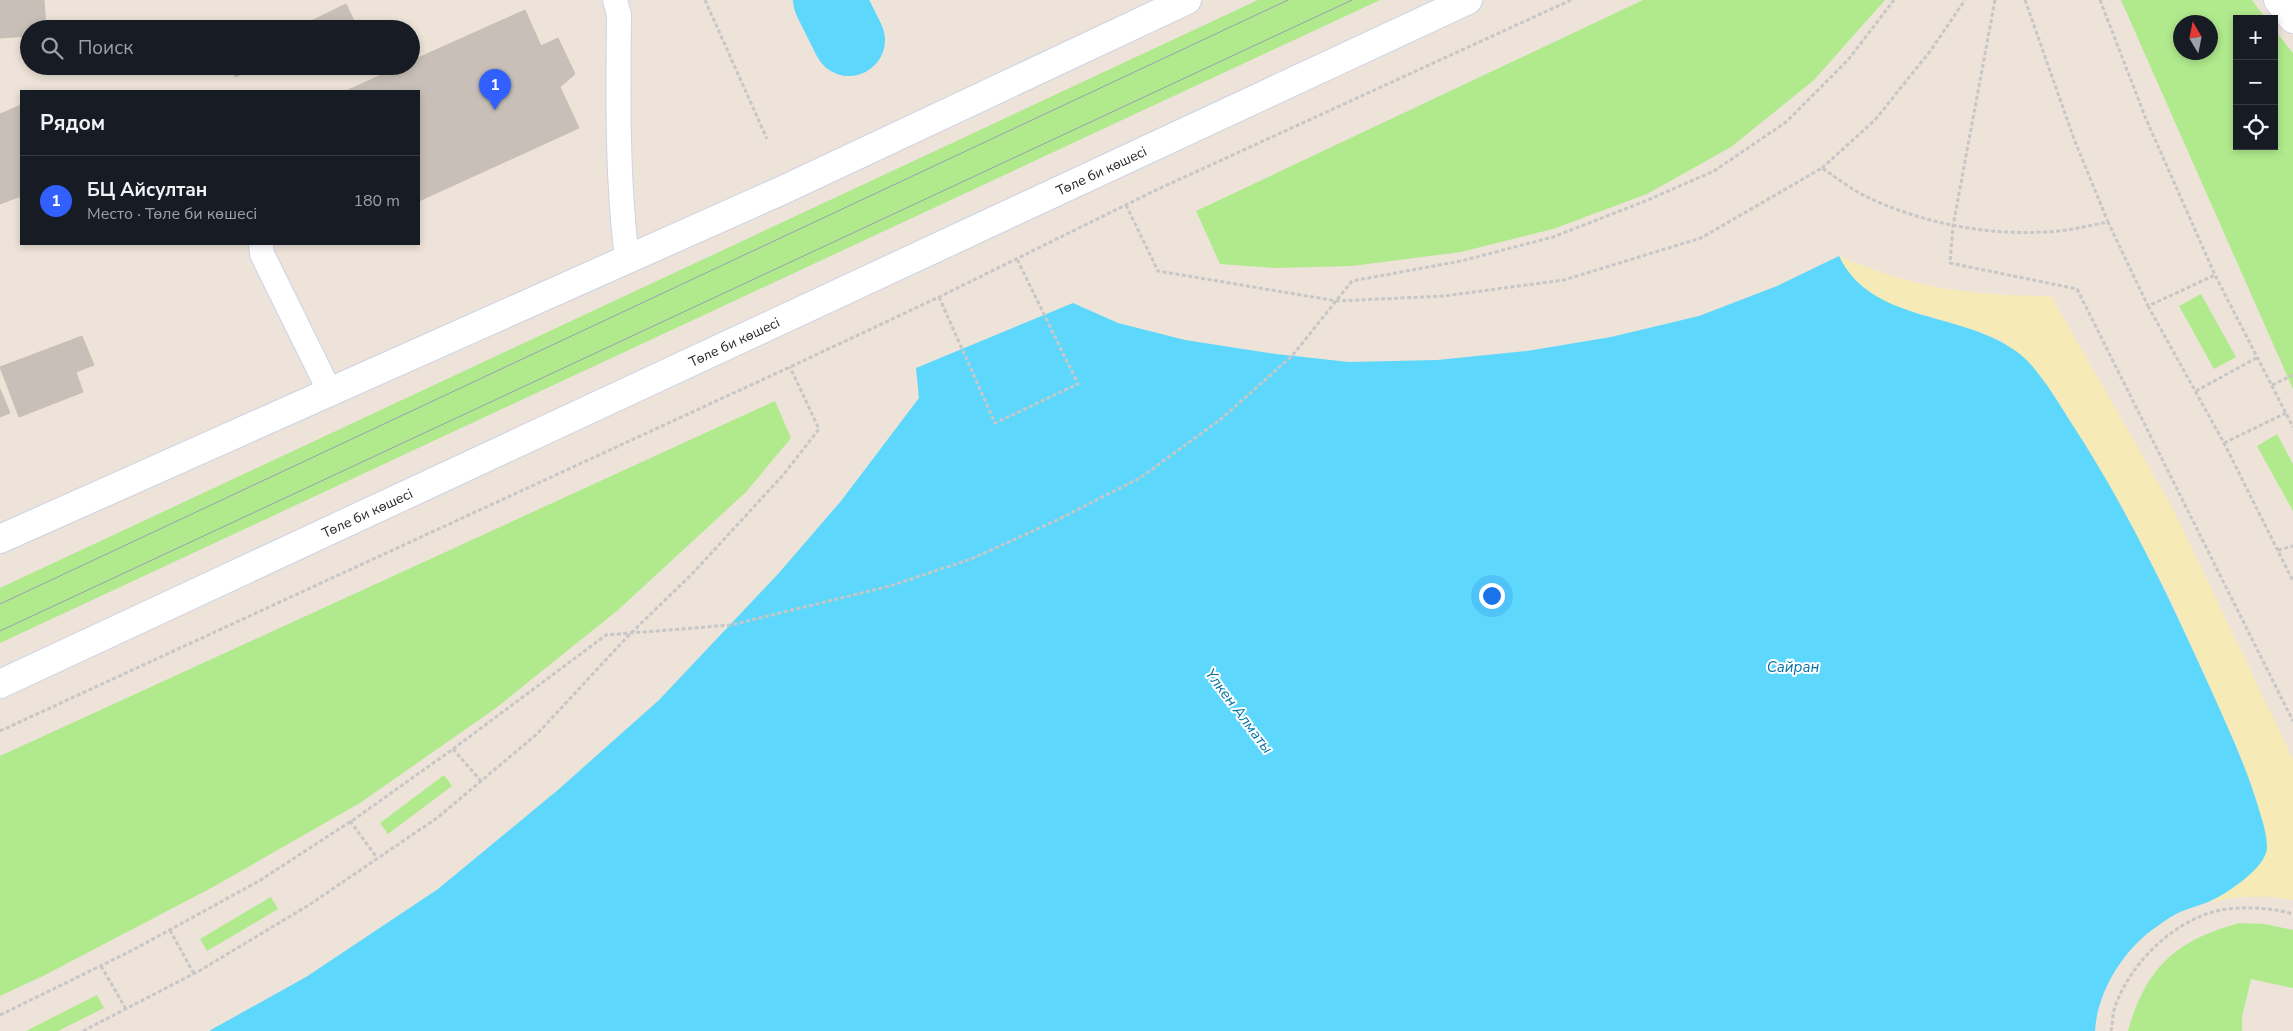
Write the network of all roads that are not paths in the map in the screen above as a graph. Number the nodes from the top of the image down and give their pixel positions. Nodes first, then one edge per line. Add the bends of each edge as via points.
1 (615, 0) edge
2 (1187, 0) edge
3 (1468, 0) edge
4 (2278, 0) edge
5 (2293, 19) edge
6 (261, 245) edge
7 (626, 259) junction
8 (330, 392) junction
9 (0, 539) edge
10 (0, 684) edge

1 - 7 lane via 619,15 620,208
2 - 7 main road via 785,189
3 - 10 main road, Төле би көшесі
4 - 5 main road
6 - 8 lane via 262,254
7 - 8 main road
8 - 9 main road

